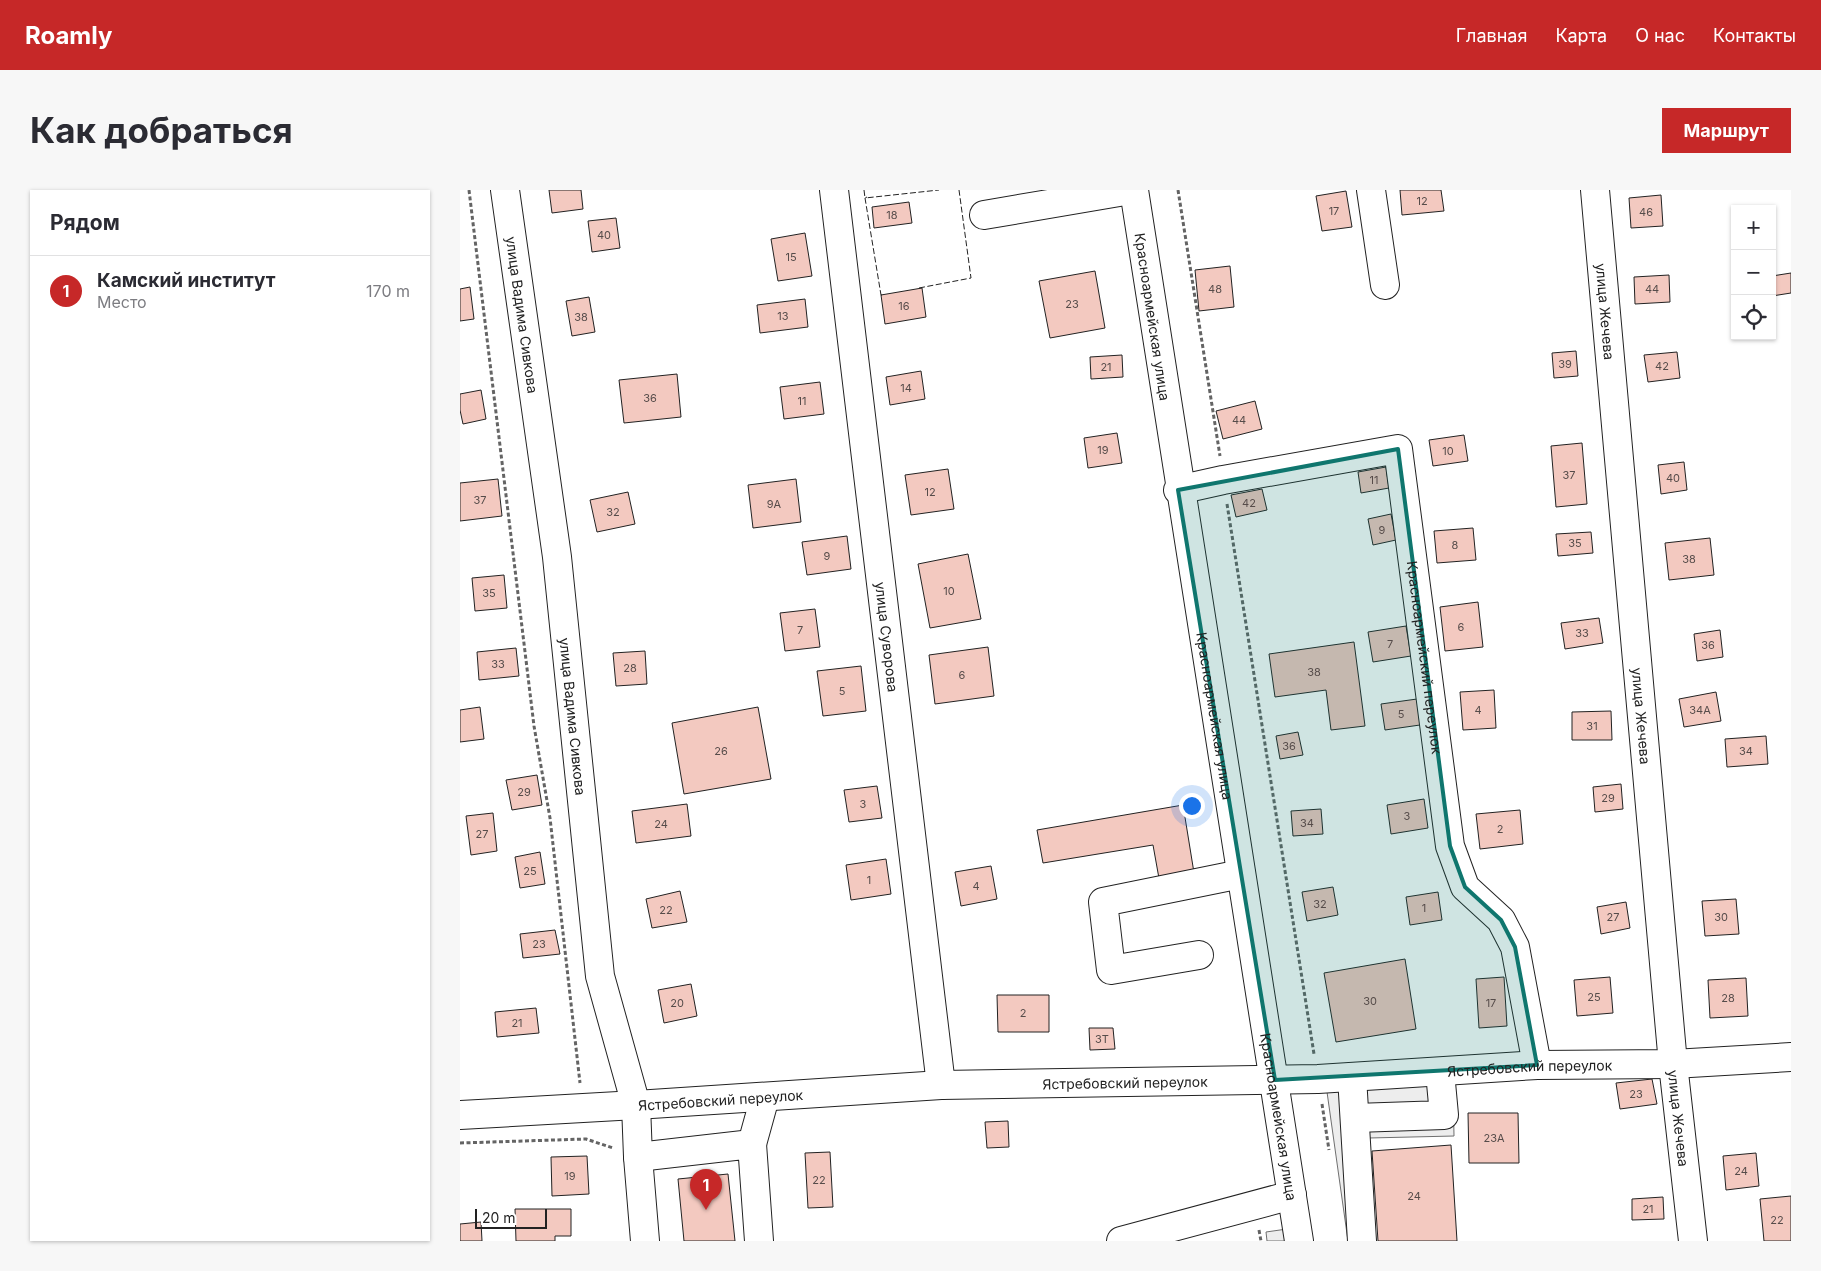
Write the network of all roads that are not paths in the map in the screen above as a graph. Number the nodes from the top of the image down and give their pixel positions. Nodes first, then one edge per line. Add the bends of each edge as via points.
1 (505, 190) edge
2 (834, 190) edge
3 (1132, 190) edge
4 (1371, 190) edge
5 (1595, 190) edge
6 (984, 215) dead end
7 (1385, 285) dead end
8 (1178, 490) junction
9 (1242, 874) junction
10 (1198, 955) dead end
11 (1791, 1057) edge
12 (1673, 1064) junction
13 (1538, 1065) junction
14 (1440, 1072) junction
15 (1352, 1077) junction
16 (1275, 1080) junction
17 (941, 1085) junction
18 (765, 1097) junction
19 (636, 1105) junction
20 (460, 1115) edge
21 (1355, 1118) junction
22 (752, 1144) junction
23 (638, 1157) junction
24 (1292, 1194) junction
25 (645, 1241) edge
26 (759, 1241) edge
27 (1121, 1241) edge
28 (1299, 1241) edge
29 (1362, 1241) edge
30 (1693, 1241) edge

1 - 19 street, улица Вадима Сивкова via 557,557 600,976
2 - 17 street, улица Суворова
3 - 6 street
3 - 8 street, Красноармейская улица
4 - 7 street
5 - 12 street, улица Жечева
8 - 9 street, Красноармейская улица
8 - 13 street, Красноармейский переулок via 1398,448 1450,846 1465,887 1501,920 1515,947
9 - 10 street via 1103,902 1112,970
9 - 16 street, Красноармейская улица
11 - 12 street, Ястребовский переулок
12 - 13 street, Ястребовский переулок
12 - 30 street, улица Жечева
13 - 14 street, Ястребовский переулок
14 - 15 street, Ястребовский переулок
14 - 21 street via 1444,1115
15 - 16 street, Ястребовский переулок
15 - 21 street
16 - 17 street, Ястребовский переулок
16 - 24 street, Красноармейская улица
17 - 18 street, Ястребовский переулок
18 - 19 street, Ястребовский переулок
18 - 22 street
19 - 20 street, Ястребовский переулок
19 - 23 street, улица Вадима Сивкова
21 - 29 street
22 - 23 street
22 - 26 street
23 - 25 street, улица Вадима Сивкова
24 - 27 street
24 - 28 street, Красноармейская улица

